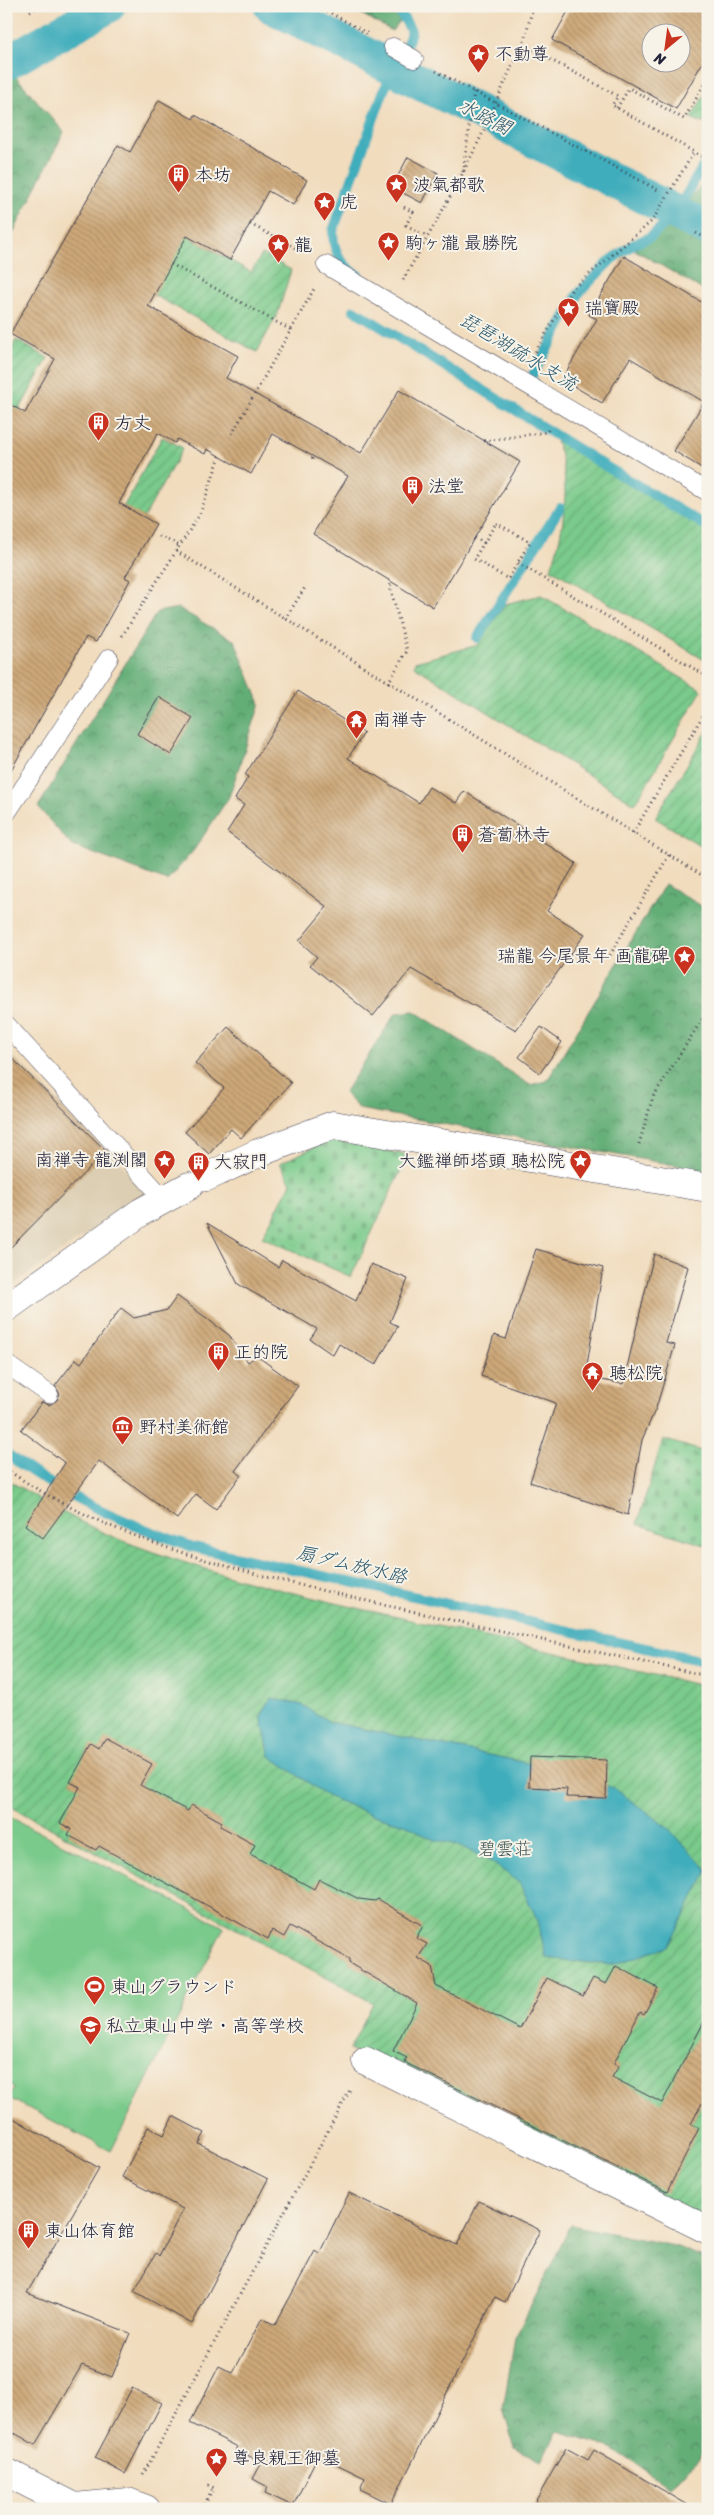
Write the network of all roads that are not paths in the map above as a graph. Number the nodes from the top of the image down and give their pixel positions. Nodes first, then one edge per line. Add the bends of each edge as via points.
1 (393, 47) road end
2 (414, 59) road end
3 (326, 265) road end
4 (708, 492) edge
5 (109, 658) road end
6 (6, 814) edge
7 (6, 1024) edge
8 (708, 1188) edge
9 (163, 1198) junction
10 (6, 1308) edge
11 (6, 1364) edge
12 (49, 1394) dead end
13 (366, 2062) road end
14 (708, 2230) edge
15 (6, 2472) edge
16 (137, 2505) edge
17 (74, 2508) edge

1 - 2 lane
3 - 4 lane
5 - 6 lane
7 - 9 lane
8 - 9 street via 333,1125 258,1153
9 - 10 street
11 - 12 lane
13 - 14 street
15 - 17 street
16 - 17 street

